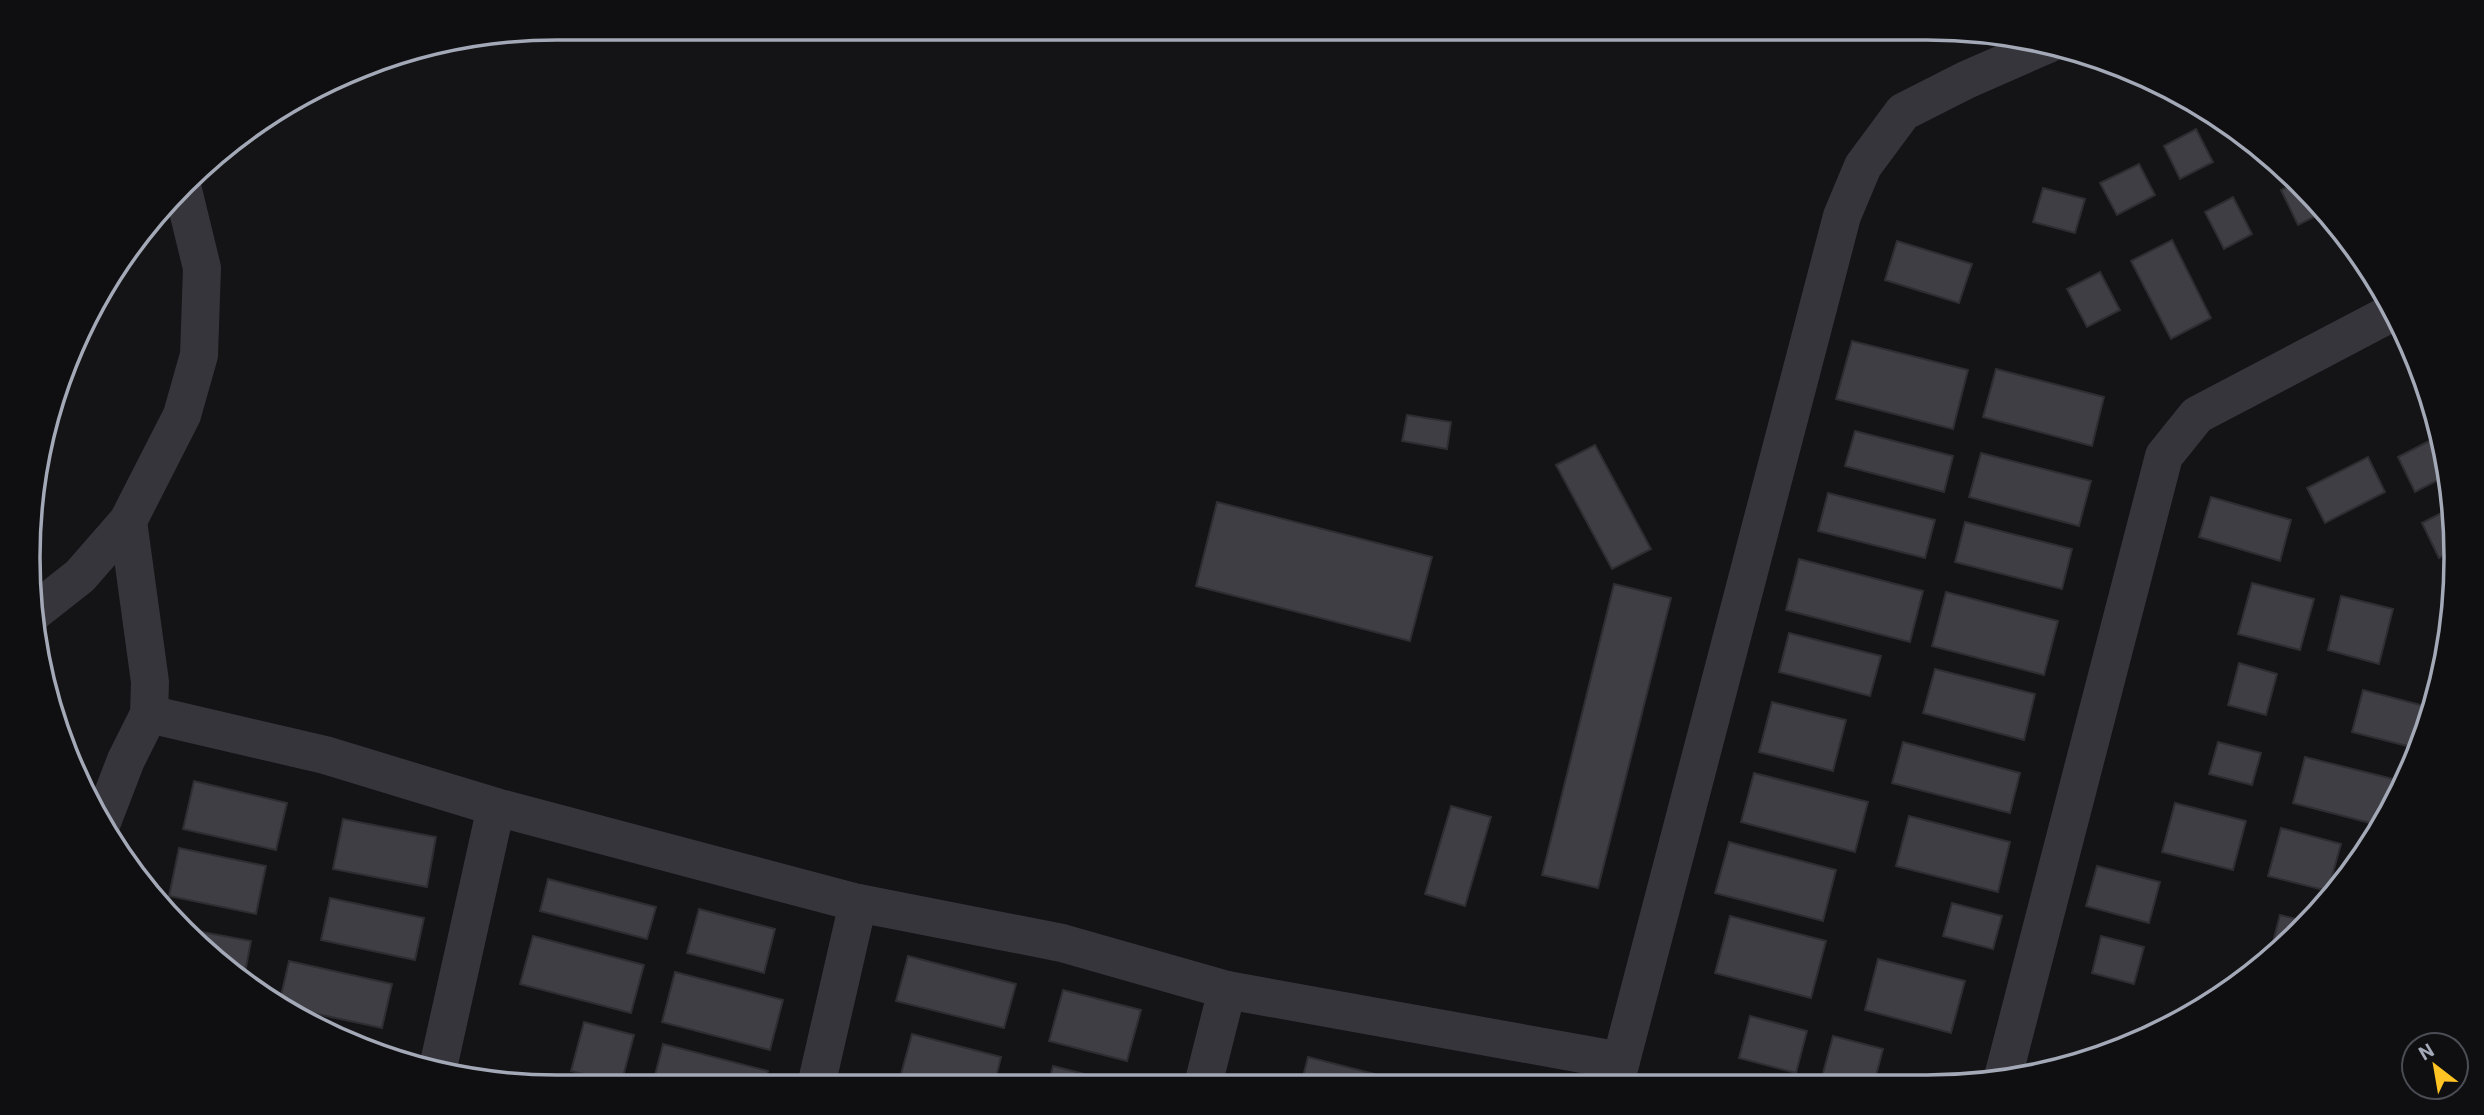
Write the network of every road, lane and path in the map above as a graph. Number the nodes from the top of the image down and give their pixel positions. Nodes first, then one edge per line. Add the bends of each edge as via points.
1 (2032, 51) edge
2 (185, 199) edge
3 (2384, 318) edge
4 (128, 521) junction
5 (43, 605) edge
6 (149, 714) junction
7 (496, 807) junction
8 (107, 811) edge
9 (858, 904) junction
10 (1227, 990) junction
11 (440, 1061) edge
12 (2005, 1068) edge
13 (1618, 1072) edge
14 (819, 1075) edge
15 (1206, 1075) edge

1 - 13 street via 1903,112 1863,166 1842,216
2 - 4 street via 202,268 199,355 182,415
3 - 12 street via 2197,415 2164,456
4 - 5 street via 79,576
4 - 6 street via 150,682
6 - 7 street via 325,755
6 - 8 street
7 - 9 street
7 - 11 street
9 - 10 street via 1062,943
9 - 14 street
10 - 13 street
10 - 15 street

